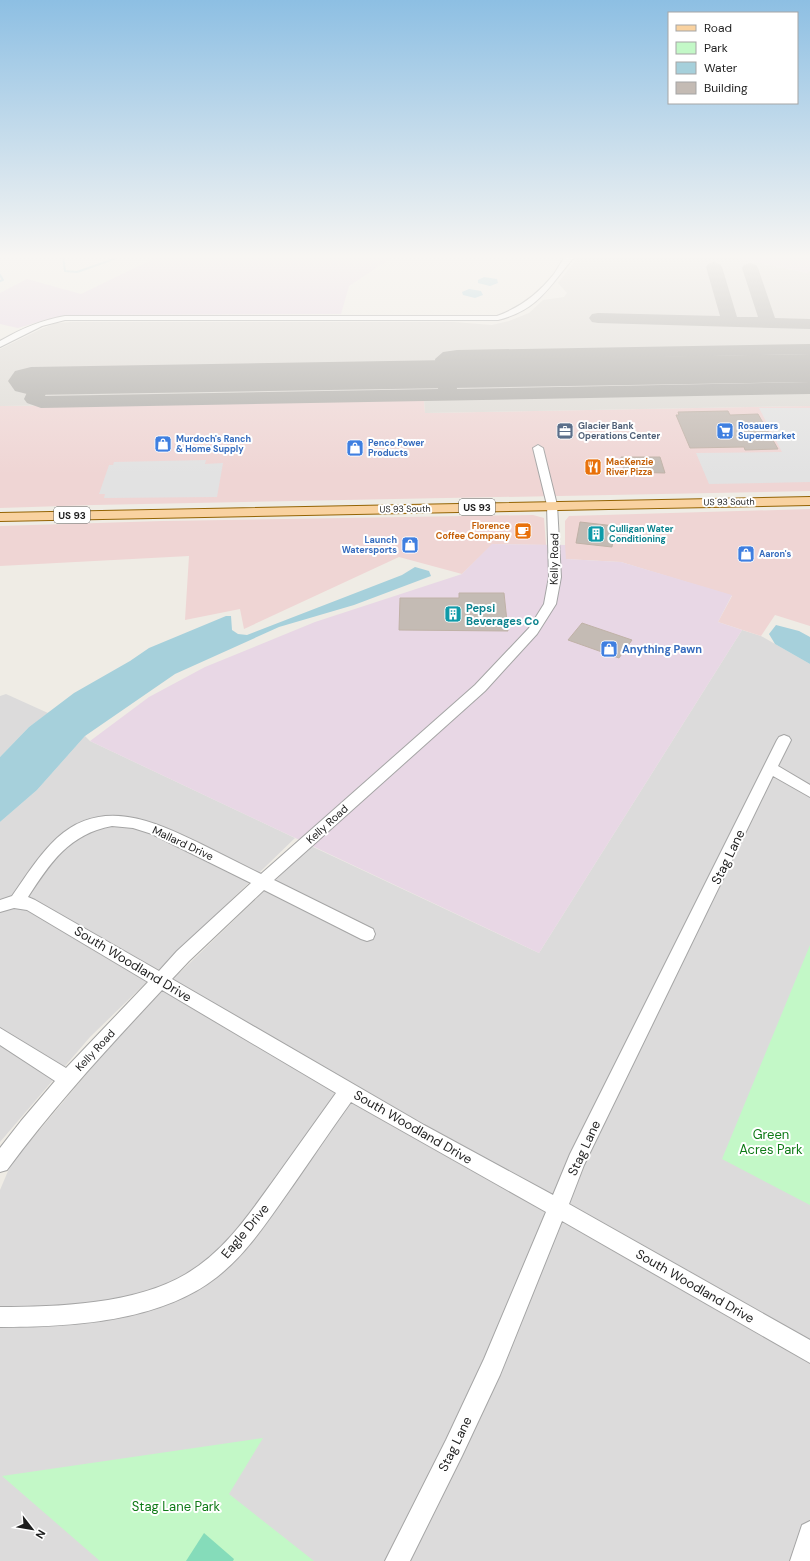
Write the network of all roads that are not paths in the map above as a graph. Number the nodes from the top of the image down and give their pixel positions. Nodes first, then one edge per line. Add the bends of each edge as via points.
1 (30, 329) edge
2 (0, 344) edge
3 (538, 448) dead end
4 (810, 500) edge
5 (552, 506) junction
6 (0, 517) edge
7 (784, 740) dead end
8 (771, 768) junction
9 (810, 792) edge
10 (262, 882) junction
11 (8, 904) edge
12 (368, 934) dead end
13 (160, 980) junction
14 (0, 1036) edge
15 (68, 1079) junction
16 (349, 1090) junction
17 (0, 1163) edge
18 (558, 1208) junction
19 (0, 1317) edge
20 (810, 1352) edge
21 (397, 1561) edge

1 - 2 street
3 - 5 street, Kelly Road
4 - 5 main road, US 93 South / US 93
5 - 6 main road, US 93 South / US 93
5 - 10 street, Kelly Road via 554,586 547,608 533,631 480,688
7 - 8 street, Stag Lane
8 - 9 street
8 - 18 street, Stag Lane via 577,1160
10 - 11 street, Mallard Drive via 165,833 135,823 111,821 87,826 66,838 49,854
10 - 12 street, Mallard Drive
10 - 13 street, Kelly Road
11 - 13 street, South Woodland Drive via 30,904
13 - 15 street, Kelly Road
13 - 16 street, South Woodland Drive
14 - 15 street
15 - 17 street, Kelly Road
16 - 18 street, South Woodland Drive
16 - 19 street, Eagle Drive via 244,1237 225,1257 192,1282 138,1303 100,1310
18 - 20 street, South Woodland Drive
18 - 21 street, Stag Lane via 492,1367

